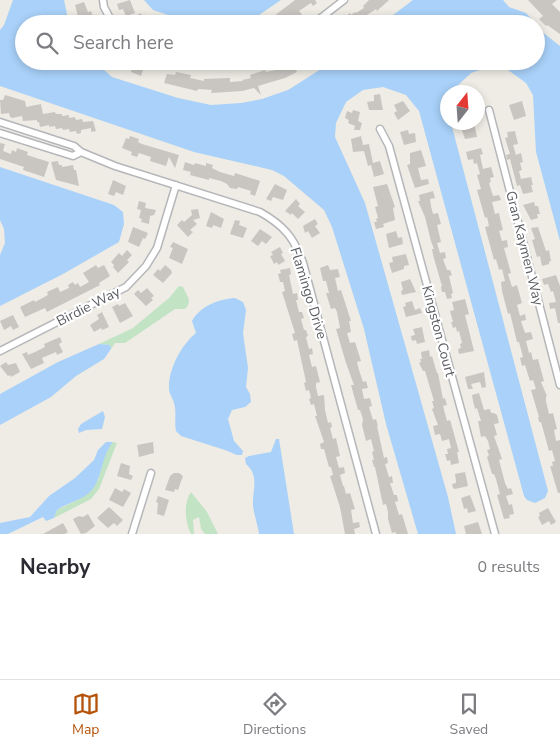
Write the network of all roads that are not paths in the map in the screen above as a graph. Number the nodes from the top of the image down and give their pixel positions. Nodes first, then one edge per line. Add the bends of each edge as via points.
1 (102, 0) edge
2 (344, 0) edge
3 (108, 15) edge
4 (325, 15) edge
5 (489, 110) dead end
6 (0, 122) edge
7 (380, 129) dead end
8 (0, 133) edge
9 (81, 152) junction
10 (176, 185) junction
11 (0, 351) edge
12 (560, 385) edge
13 (151, 473) dead end
14 (132, 534) edge
15 (376, 534) edge
16 (495, 534) edge

1 - 3 street
2 - 4 street
5 - 12 street, Gran Kaymen Way
6 - 9 street, Flamingo Drive via 74,146
7 - 16 street, Kingston Court via 389,146
8 - 9 street via 74,156
9 - 10 street, Flamingo Drive
10 - 11 street, Birdie Way via 157,248 146,266 126,286
10 - 15 street, Flamingo Drive via 260,212 286,231 297,247
13 - 14 street

